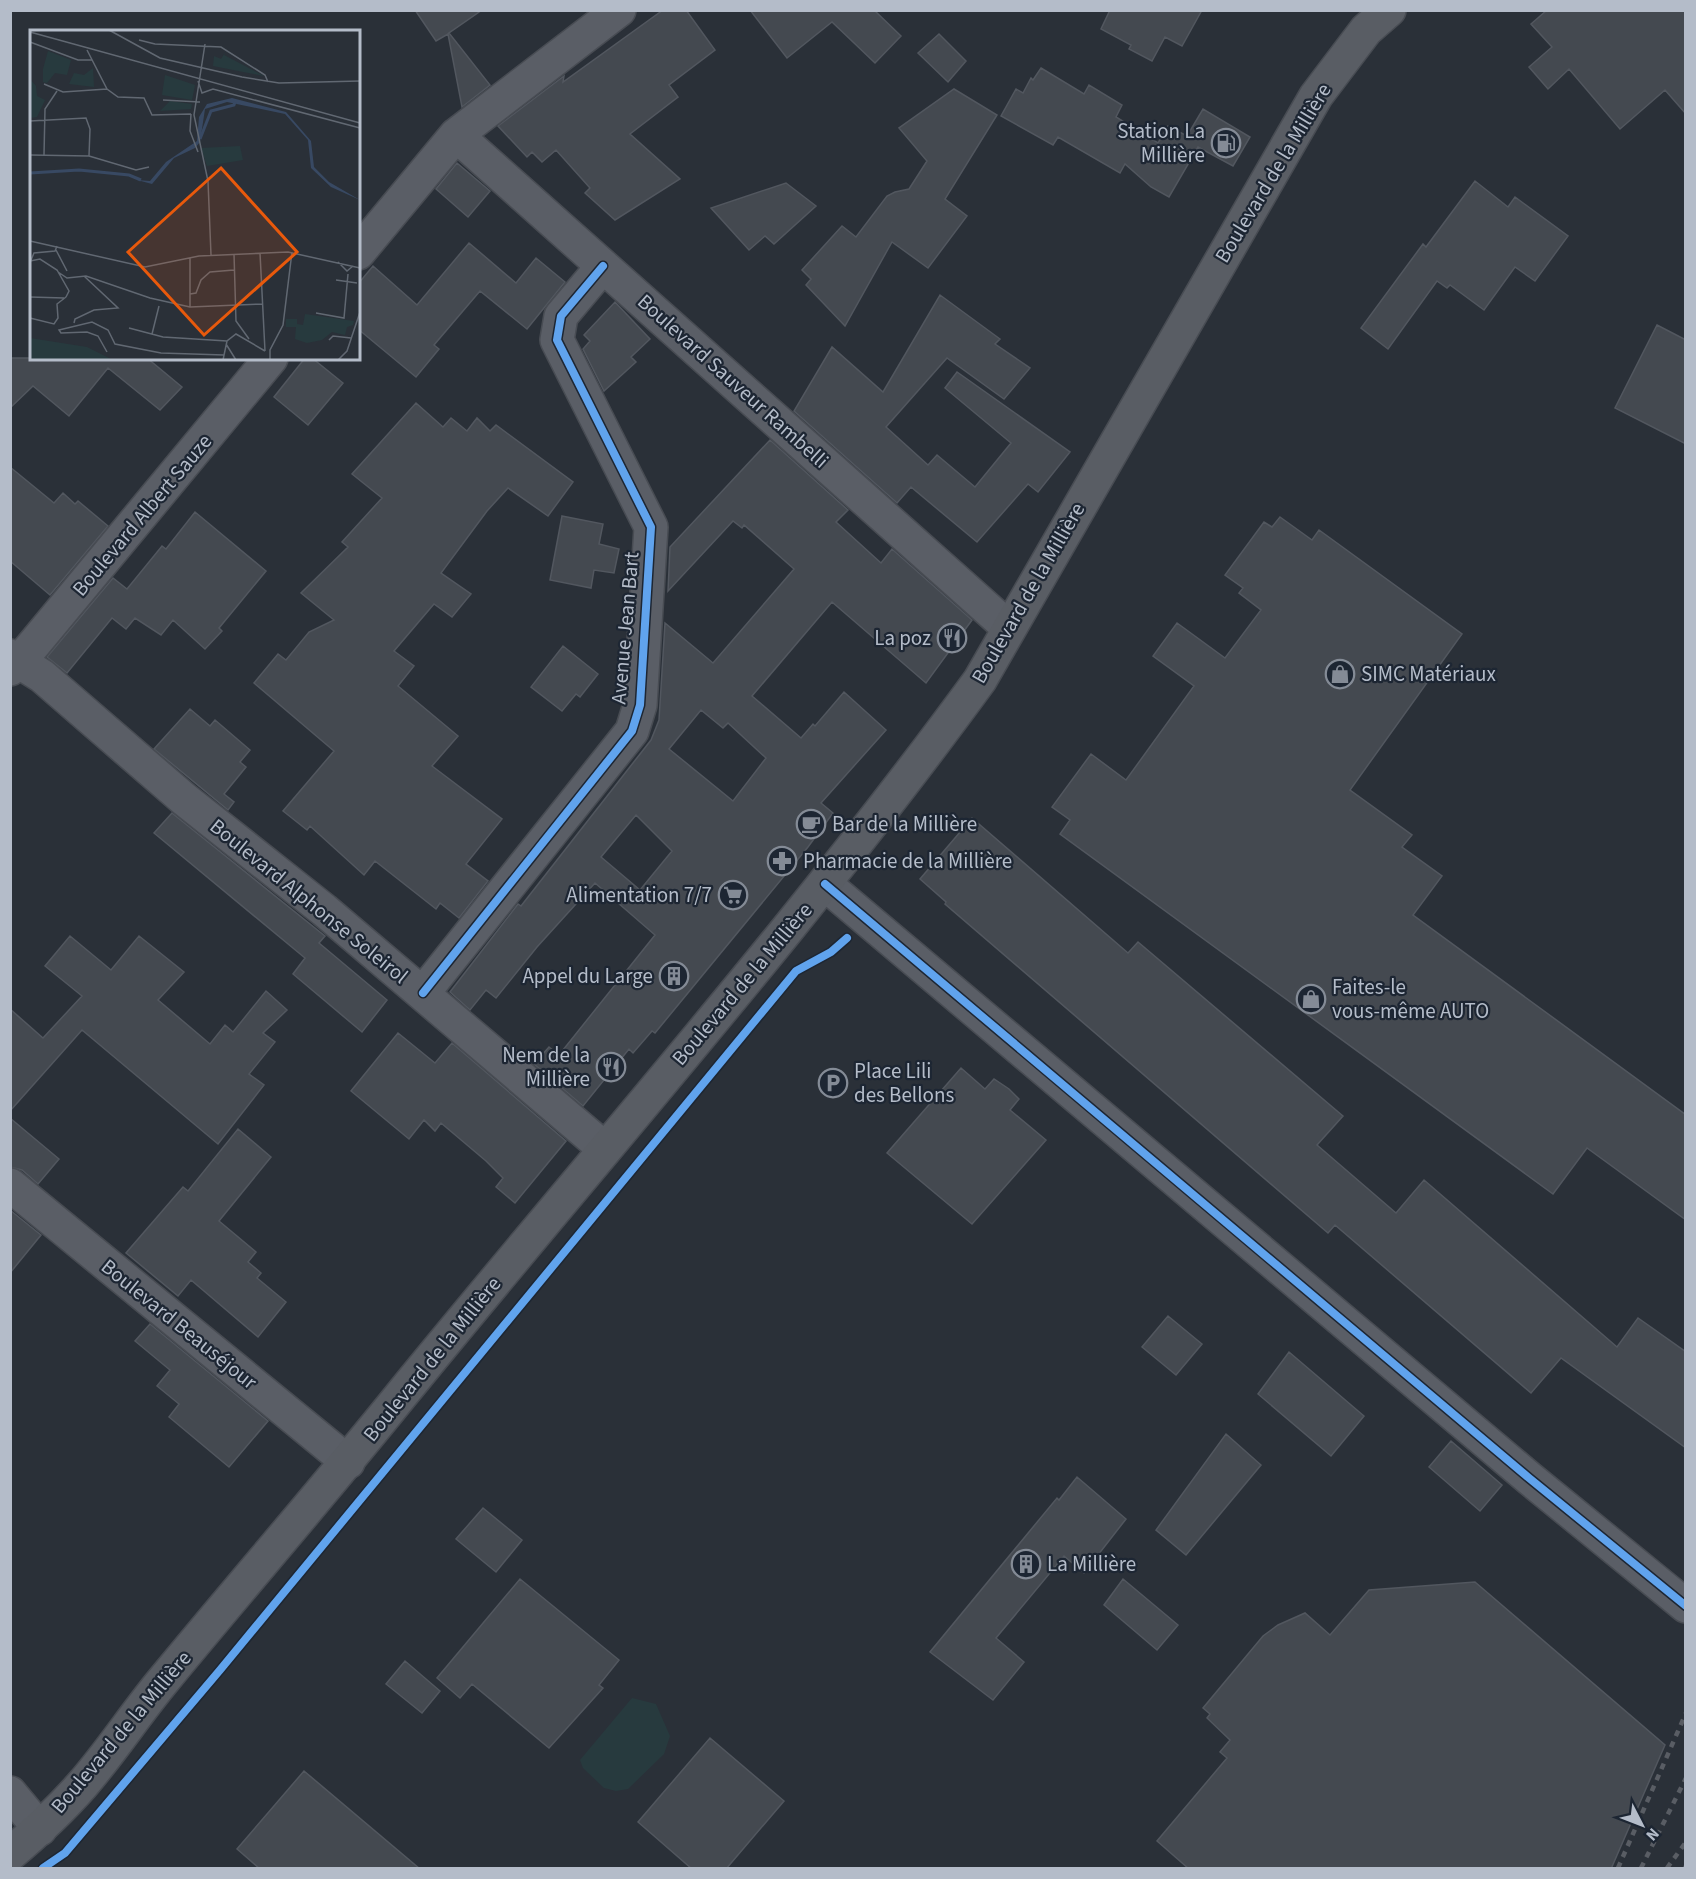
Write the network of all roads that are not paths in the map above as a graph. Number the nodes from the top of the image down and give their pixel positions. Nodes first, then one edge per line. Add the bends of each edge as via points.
1 (619, 10) edge
2 (1389, 10) edge
3 (456, 135) junction
4 (360, 251) edge
5 (603, 266) junction
6 (269, 360) edge
7 (1009, 628) junction
8 (14, 662) edge
9 (825, 884) junction
10 (423, 993) junction
11 (605, 1149) junction
12 (10, 1185) edge
13 (348, 1462) junction
14 (1686, 1606) edge
15 (10, 1793) edge
16 (40, 1829) junction
17 (10, 1854) edge

1 - 3 street
2 - 7 main road, Boulevard de la Millière via 1366,30 1316,96
3 - 4 street
3 - 5 street, Boulevard Sauveur Rambelli
5 - 7 street, Boulevard Sauveur Rambelli
5 - 10 street, Avenue Jean Bart via 561,316 557,340 651,527 640,705 632,731
6 - 8 street, Boulevard Albert Sauze
7 - 9 main road, Boulevard de la Millière via 980,680
8 - 10 street, Boulevard Alphonse Soleirol via 42,676 184,799
9 - 11 main road, Boulevard de la Millière
9 - 14 street
10 - 11 street, Boulevard Alphonse Soleirol
11 - 13 main road, Boulevard de la Millière
12 - 13 street, Boulevard Beauséjour
13 - 16 main road, Boulevard de la Millière via 160,1684 83,1785
15 - 16 street
16 - 17 main road, Boulevard de la Millière

